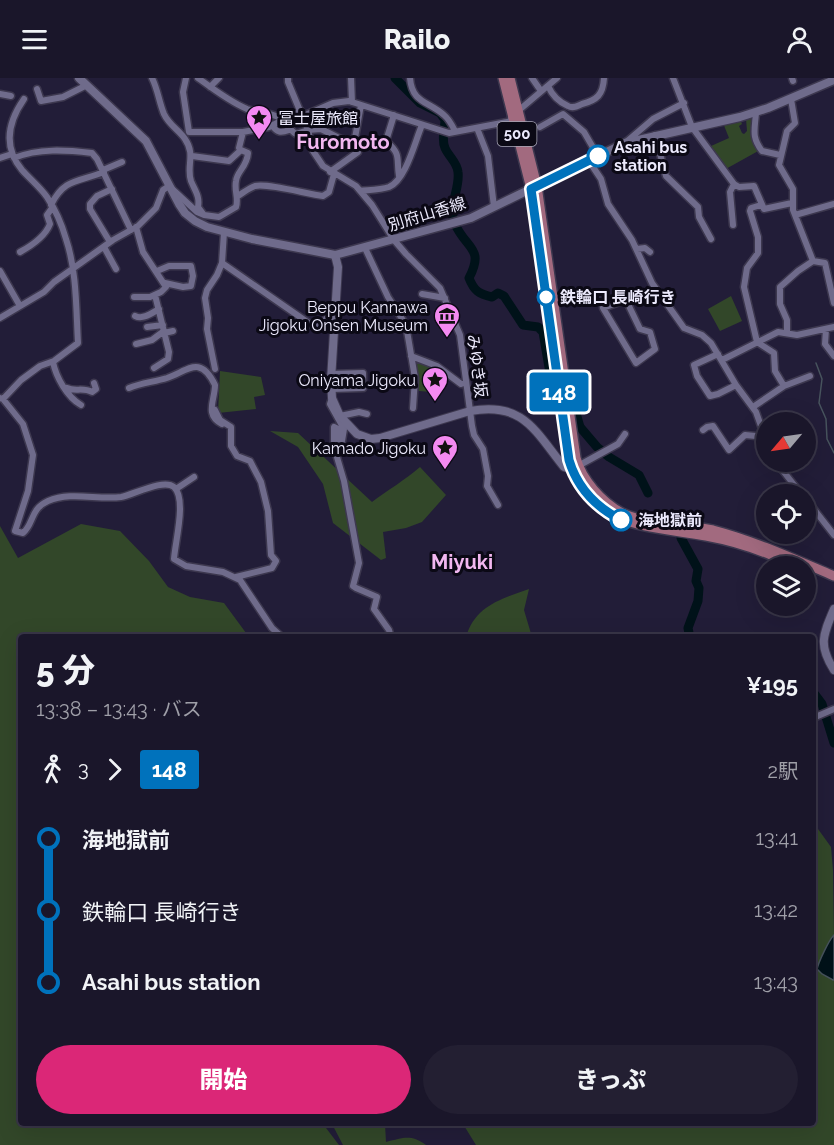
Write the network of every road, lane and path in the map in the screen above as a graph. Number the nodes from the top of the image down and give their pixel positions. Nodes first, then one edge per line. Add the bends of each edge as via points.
1 (79, 78) edge
2 (152, 78) edge
3 (186, 78) edge
4 (198, 78) edge
5 (219, 78) edge
6 (288, 78) edge
7 (351, 78) edge
8 (410, 78) edge
9 (503, 78) edge
10 (510, 78) edge
11 (532, 78) edge
12 (557, 78) edge
13 (604, 78) edge
14 (673, 78) edge
15 (834, 80) edge
16 (87, 85) junction
17 (548, 86) junction
18 (210, 87) junction
19 (37, 89) dead end
20 (541, 91) junction
21 (0, 94) edge
22 (12, 96) dead end
23 (24, 99) dead end
24 (791, 99) junction
25 (351, 102) junction
26 (684, 103) junction
27 (361, 105) junction
28 (515, 112) junction
29 (756, 112) junction
30 (302, 113) junction
31 (394, 115) junction
32 (283, 119) junction
33 (272, 125) junction
34 (422, 125) junction
35 (540, 127) dead end
36 (692, 127) junction
37 (477, 128) junction
38 (289, 130) junction
39 (308, 130) junction
40 (455, 131) junction
41 (243, 132) junction
42 (0, 135) edge
43 (8, 135) junction
44 (655, 135) junction
45 (359, 141) junction
46 (386, 141) junction
47 (625, 143) junction
48 (241, 150) junction
49 (780, 155) junction
50 (13, 156) junction
51 (192, 156) junction
52 (598, 156) junction
53 (0, 159) edge
54 (589, 161) junction
55 (122, 162) dead end
56 (103, 171) junction
57 (332, 173) junction
58 (399, 176) junction
59 (734, 184) junction
60 (169, 186) junction
61 (534, 188) junction
62 (112, 189) junction
63 (360, 191) junction
64 (238, 196) junction
65 (792, 203) junction
66 (834, 204) edge
67 (761, 205) junction
68 (52, 206) junction
69 (494, 207) junction
70 (204, 215) junction
71 (795, 215) junction
72 (733, 225) dead end
73 (134, 229) junction
74 (224, 232) junction
75 (711, 238) dead end
76 (394, 240) junction
77 (110, 242) junction
78 (104, 247) junction
79 (365, 248) junction
80 (637, 249) junction
81 (20, 252) dead end
82 (650, 252) dead end
83 (335, 255) junction
84 (813, 261) junction
85 (834, 262) edge
86 (222, 263) junction
87 (825, 263) junction
88 (73, 269) junction
89 (116, 269) dead end
90 (0, 271) edge
91 (157, 271) junction
92 (165, 283) junction
93 (656, 290) junction
94 (422, 294) dead end
95 (155, 295) junction
96 (134, 297) dead end
97 (445, 298) junction
98 (627, 302) junction
99 (834, 303) edge
100 (20, 306) junction
101 (159, 309) junction
102 (335, 313) junction
103 (135, 316) dead end
104 (0, 318) edge
105 (147, 327) dead end
106 (834, 327) edge
107 (826, 329) junction
108 (164, 330) junction
109 (173, 331) dead end
110 (787, 333) junction
111 (757, 342) junction
112 (136, 344) dead end
113 (834, 356) edge
114 (411, 357) junction
115 (720, 357) junction
116 (53, 362) junction
117 (154, 368) dead end
118 (215, 369) dead end
119 (331, 374) junction
120 (810, 376) dead end
121 (466, 382) junction
122 (94, 383) dead end
123 (736, 385) junction
124 (784, 386) junction
125 (66, 388) junction
126 (129, 388) dead end
127 (331, 389) junction
128 (1, 398) edge
129 (332, 398) junction
130 (81, 405) dead end
131 (753, 407) junction
132 (413, 408) dead end
133 (215, 410) dead end
134 (470, 411) junction
135 (367, 414) dead end
136 (756, 414) edge
137 (339, 416) junction
138 (225, 424) junction
139 (704, 430) dead end
140 (625, 434) dead end
141 (756, 437) edge
142 (572, 467) junction
143 (784, 472) edge
144 (194, 477) dead end
145 (793, 484) edge
146 (176, 489) junction
147 (498, 505) dead end
148 (816, 512) edge
149 (834, 535) edge
150 (772, 556) edge
151 (816, 575) edge
152 (834, 576) edge
153 (235, 577) junction
154 (834, 583) edge
155 (834, 609) edge
156 (279, 634) edge
157 (390, 634) edge
158 (834, 670) edge
159 (834, 709) edge
160 (816, 717) edge

1 - 16 main road, 別府山香線
2 - 51 street via 165,116 185,139
3 - 41 street via 183,92 189,132
4 - 18 street
5 - 18 street
6 - 30 street
7 - 25 street
8 - 40 street via 412,92 447,116
9 - 28 highway, 500
10 - 28 highway, 500
11 - 20 street
12 - 17 street
13 - 17 street via 598,98 573,108 557,99
14 - 26 street
15 - 24 main road, 別府山香線
16 - 19 street via 63,97 41,101
16 - 60 main road, 別府山香線 via 146,141
17 - 20 street
18 - 32 street via 250,110
20 - 28 street
21 - 22 street
23 - 43 street
24 - 29 main road, 別府山香線
24 - 49 street via 795,123 787,131
25 - 27 street
25 - 30 street
26 - 36 street
26 - 47 street via 653,119
27 - 31 street
27 - 45 street via 355,138
28 - 37 street via 511,121
28 - 61 highway, 500
29 - 36 main road, 別府山香線
29 - 49 street via 753,133 757,144 764,152
30 - 32 street
30 - 39 street
31 - 34 street
31 - 46 street
32 - 33 street
32 - 38 street
33 - 38 street via 281,132
33 - 41 street
34 - 40 street via 449,133
34 - 58 street via 408,164
35 - 52 street via 563,114 578,125
36 - 44 main road, 別府山香線
36 - 59 street
37 - 40 street
37 - 69 street via 488,156
38 - 39 street via 296,134
39 - 45 street via 321,129 336,138
39 - 57 street via 313,151
41 - 48 street
42 - 43 street
43 - 50 street
44 - 47 main road, 別府山香線
44 - 75 street via 666,176 698,207
45 - 46 street
45 - 57 street via 357,152
46 - 58 street via 396,149
47 - 52 main road, 別府山香線
48 - 51 street via 230,161
48 - 64 street via 248,153 248,160 236,181
49 - 65 street via 778,165 793,189
50 - 53 street
50 - 56 street via 62,150 92,153
50 - 68 street
51 - 70 street via 191,180
52 - 54 main road, 別府山香線
54 - 61 main road, 別府山香線
54 - 80 street via 601,179 608,204
55 - 56 street
56 - 62 street
56 - 68 street via 63,188
57 - 63 street, みゆき坂
57 - 64 street via 329,192 323,196 266,185 253,186
58 - 63 street via 388,187
59 - 67 street via 754,186
59 - 72 street via 730,192
60 - 70 street
60 - 73 street via 163,190 156,208
60 - 74 main road, 別府山香線 via 185,213
61 - 69 main road, 別府山香線
61 - 142 highway, 500
62 - 73 street
62 - 77 street via 90,204
63 - 76 street, みゆき坂
64 - 70 street via 236,207 225,214
65 - 67 street via 764,209
65 - 71 street
66 - 71 street
67 - 111 street via 750,211 758,253 747,268 744,287
68 - 81 street via 45,233
68 - 88 street via 67,239
69 - 76 main road, 別府山香線 via 471,218
71 - 84 street
73 - 77 street
73 - 91 street via 143,252
74 - 83 main road, 別府山香線
74 - 86 street
76 - 79 main road, 別府山香線
76 - 97 street, みゆき坂 via 438,284
77 - 78 street
78 - 88 street
78 - 89 street
79 - 83 main road, 別府山香線
79 - 114 street via 406,325
80 - 82 street
80 - 93 street
83 - 102 street
84 - 87 street
84 - 110 street via 780,287
85 - 87 street
86 - 102 street via 313,326 321,326
86 - 118 street via 205,298
87 - 99 street
88 - 100 street
88 - 116 street via 78,343
90 - 100 street
91 - 92 street
91 - 92 street via 169,266 191,266 191,286
92 - 95 street via 166,287
93 - 98 street
93 - 115 street via 684,328 702,335
94 - 97 street
95 - 96 street
95 - 101 street
97 - 121 street, みゆき坂 via 458,330
98 - 98 street via 603,308 636,363 655,349 650,333 640,329
100 - 104 street
101 - 103 street via 147,316
101 - 108 street
102 - 119 street
105 - 108 street
106 - 107 street
107 - 110 street via 797,336
107 - 113 street via 825,344
108 - 109 street
108 - 112 street via 152,340
108 - 117 street via 168,359
110 - 111 street via 778,332
111 - 115 street
111 - 124 street via 774,353 775,370
114 - 121 street via 437,366 461,384
114 - 132 street via 415,378
115 - 123 street
115 - 123 street via 694,365 700,382 710,396
116 - 125 street
116 - 128 street via 40,366
119 - 127 street
119 - 127 street via 363,373 363,388
120 - 124 street
121 - 134 street, みゆき坂
122 - 125 street via 96,389 92,392
123 - 131 street
124 - 131 street
125 - 130 street
126 - 138 street via 166,378 190,366 200,369 207,372 215,385 212,416
127 - 129 street
128 - 146 street via 23,424 33,455 28,491 15,531 27,530 38,508 48,501 122,497 165,483
129 - 137 street
129 - 157 street via 330,404 344,429 342,441 334,427 333,437 359,563 353,586 377,597 374,609
131 - 136 street
133 - 138 street
134 - 137 street via 371,439 357,434
134 - 142 street via 494,408 514,413
134 - 147 street, みゆき坂 via 474,435 483,449 487,486
135 - 137 street
138 - 153 street via 231,427 231,446 237,456 250,461 261,482 271,555 276,561 272,568
139 - 141 street via 713,426 729,450 745,435
140 - 142 street via 618,444
142 - 150 highway, 500 via 590,497 608,513 630,524 723,540
142 - 152 highway, 500 via 607,503 628,515 713,530 764,546
143 - 145 street
144 - 146 street
146 - 153 street via 180,504 174,559 186,566
148 - 149 street
151 - 154 highway
153 - 156 street via 248,589
155 - 158 street via 822,645
159 - 160 street

